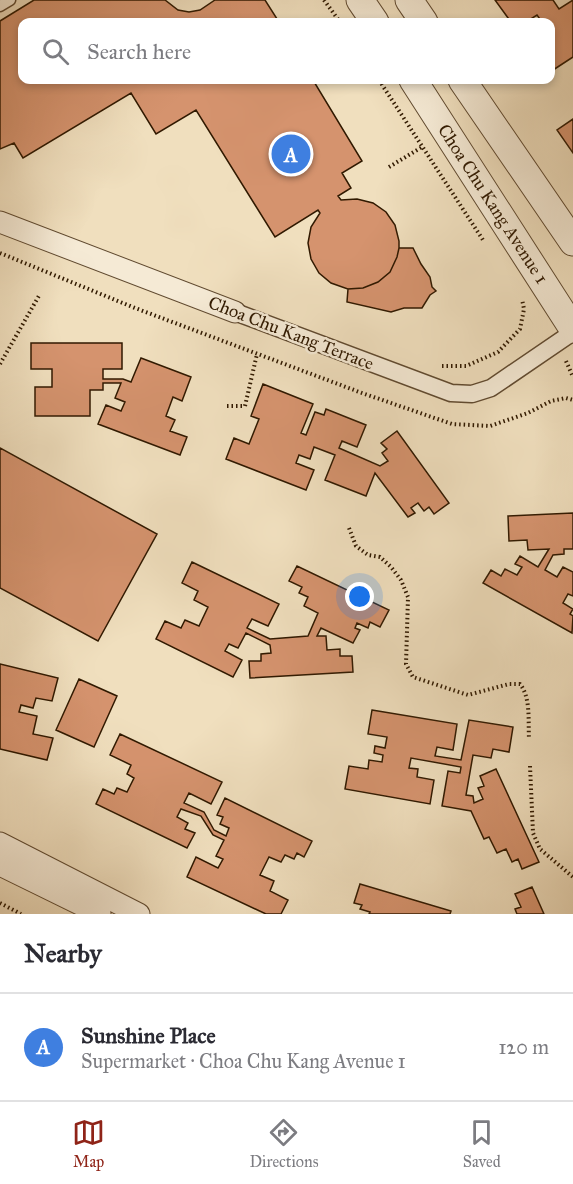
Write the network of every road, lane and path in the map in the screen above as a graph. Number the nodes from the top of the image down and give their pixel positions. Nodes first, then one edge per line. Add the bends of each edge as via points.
1 (10, 0) edge
2 (324, 0) edge
3 (360, 0) edge
4 (409, 0) edge
5 (0, 6) edge
6 (337, 18) edge
7 (372, 18) edge
8 (421, 18) edge
9 (382, 84) edge
10 (416, 84) edge
11 (465, 84) edge
12 (446, 130) junction
13 (421, 147) junction
14 (389, 167) dead end
15 (0, 222) edge
16 (484, 242) dead end
17 (573, 242) edge
18 (0, 253) edge
19 (40, 294) dead end
20 (522, 298) dead end
21 (235, 312) joint
22 (573, 330) edge
23 (257, 354) junction
24 (0, 364) edge
25 (435, 365) dead end
26 (573, 400) edge
27 (226, 406) dead end
28 (349, 528) dead end
29 (529, 738) dead end
30 (530, 766) dead end
31 (0, 843) edge
32 (0, 865) edge
33 (573, 877) edge
34 (0, 903) edge
35 (21, 914) edge
36 (100, 914) edge
37 (139, 914) edge

1 - 5 lane
2 - 6 path
3 - 7 street
4 - 8 street
9 - 13 path
10 - 12 street, Choa Chu Kang Avenue 1
11 - 17 street
12 - 13 path
12 - 22 street, Choa Chu Kang Avenue 1
13 - 14 path
13 - 16 path
15 - 21 street, Choa Chu Kang Terrace
18 - 23 path
19 - 24 path
20 - 25 path via 520,329 498,352 466,366
21 - 22 street, Choa Chu Kang Terrace via 451,393 472,394 491,388
23 - 26 path via 452,424 490,426 550,401
23 - 27 path via 245,406
28 - 29 path via 356,546 368,555 380,557 401,580 408,597 406,664 413,677 468,695 520,684 528,705
30 - 33 path via 533,832 540,849
31 - 37 street
32 - 36 street
34 - 35 path

